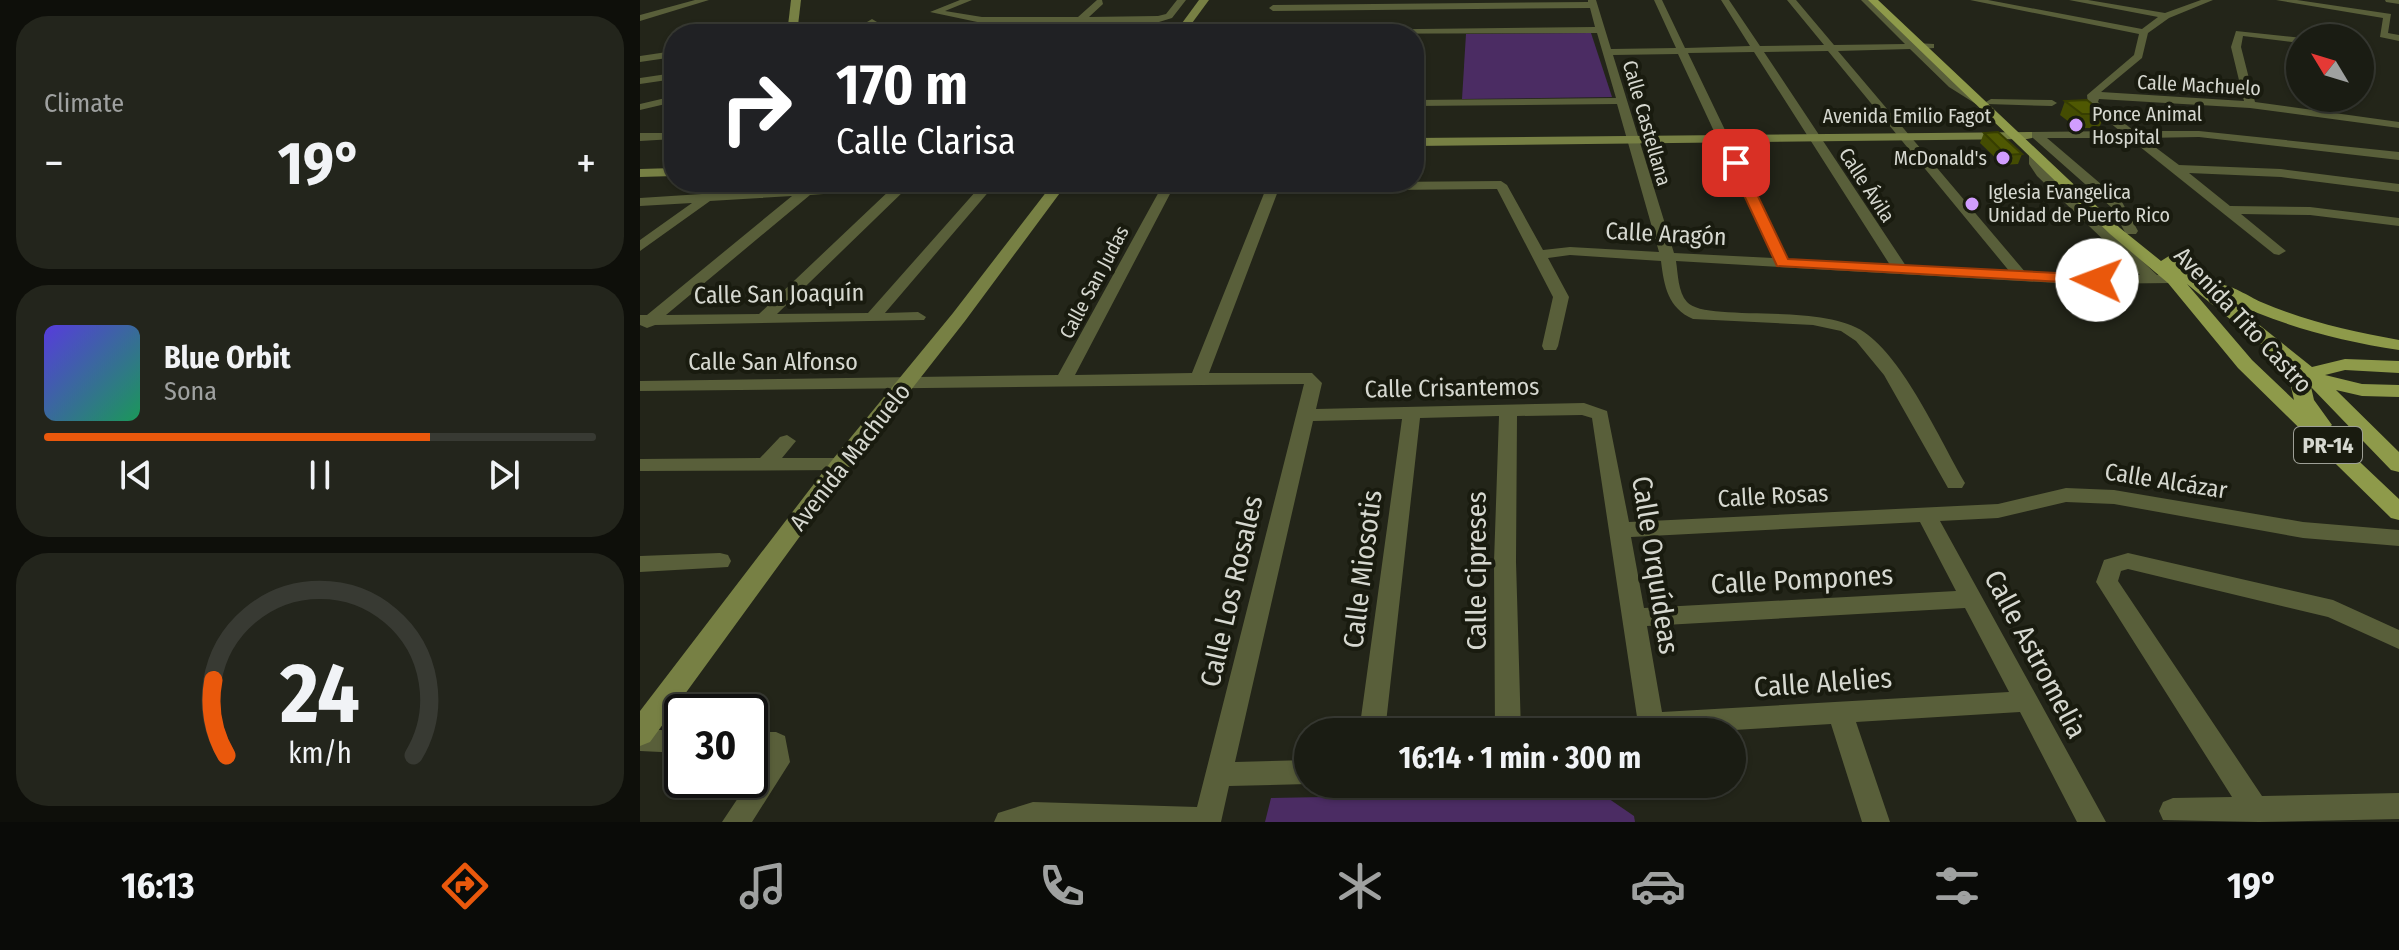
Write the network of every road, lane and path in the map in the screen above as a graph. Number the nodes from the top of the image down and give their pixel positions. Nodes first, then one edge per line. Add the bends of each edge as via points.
1 (705, 0) edge
2 (796, 0) edge
3 (968, 0) edge
4 (1182, 0) edge
5 (1204, 0) edge
6 (1658, 0) edge
7 (1725, 0) edge
8 (1791, 0) edge
9 (1865, 0) edge
10 (1873, 0) edge
11 (1880, 0) edge
12 (1974, 0) edge
13 (2073, 0) edge
14 (2209, 0) edge
15 (2280, 0) edge
16 (2389, 0) edge
17 (2399, 1) edge
18 (1100, 2) dead end
19 (1593, 2) edge
20 (1275, 4) edge
21 (1353, 4) edge
22 (2166, 16) junction
23 (640, 18) edge
24 (1081, 19) junction
25 (793, 24) edge
26 (1186, 24) edge
27 (1264, 24) edge
28 (1601, 30) junction
29 (2144, 32) junction
30 (1424, 33) edge
31 (2286, 38) edge
32 (2399, 38) edge
33 (1923, 47) junction
34 (1832, 49) junction
35 (1757, 50) junction
36 (1683, 51) junction
37 (1607, 52) junction
38 (664, 55) edge
39 (640, 59) edge
40 (664, 77) edge
41 (640, 81) edge
42 (2092, 95) junction
43 (664, 101) edge
44 (1621, 101) junction
45 (1986, 102) junction
46 (1424, 103) edge
47 (2052, 103) dead end
48 (2250, 105) junction
49 (640, 107) edge
50 (2399, 125) edge
51 (2129, 133) junction
52 (2026, 135) junction
53 (664, 136) edge
54 (1905, 136) junction
55 (640, 137) edge
56 (1814, 137) junction
57 (1724, 138) junction
58 (1633, 139) junction
59 (1424, 142) edge
60 (2399, 156) edge
61 (2174, 169) junction
62 (664, 172) edge
63 (640, 173) edge
64 (1424, 184) edge
65 (2399, 188) edge
66 (805, 192) joint
67 (896, 192) edge
68 (982, 192) edge
69 (1053, 192) edge
70 (1165, 192) edge
71 (1271, 192) edge
72 (705, 199) junction
73 (640, 202) edge
74 (2226, 210) junction
75 (2399, 222) edge
76 (640, 247) edge
77 (2279, 251) dead end
78 (1540, 255) junction
79 (1668, 257) junction
80 (1782, 263) junction
81 (1901, 270) junction
82 (2168, 275) junction
83 (2022, 277) junction
84 (873, 317) junction
85 (918, 317) dead end
86 (763, 319) junction
87 (644, 323) edge
88 (2399, 345) edge
89 (1550, 346) dead end
90 (2399, 367) edge
91 (1306, 377) joint
92 (2313, 377) junction
93 (1199, 378) junction
94 (1064, 380) junction
95 (906, 385) junction
96 (640, 386) edge
97 (2399, 391) edge
98 (1508, 411) junction
99 (1412, 413) junction
100 (1303, 415) junction
101 (1601, 415) joint
102 (787, 441) dead end
103 (766, 463) junction
104 (841, 464) junction
105 (640, 465) edge
106 (2399, 465) edge
107 (2362, 477) junction
108 (1955, 483) dead end
109 (2399, 512) edge
110 (1926, 515) junction
111 (1622, 530) junction
112 (2399, 538) edge
113 (720, 561) dead end
114 (643, 566) edge
115 (1973, 599) junction
116 (1635, 618) junction
117 (2399, 640) edge
118 (2028, 701) junction
119 (1840, 713) junction
120 (1374, 718) edge
121 (1508, 718) edge
122 (1650, 718) edge
123 (1746, 718) edge
124 (640, 733) edge
125 (640, 740) edge
126 (664, 741) edge
127 (768, 744) edge
128 (1294, 772) edge
129 (1219, 774) junction
130 (768, 775) edge
131 (752, 798) edge
132 (2399, 806) edge
133 (2255, 809) junction
134 (2173, 811) dead end
135 (1024, 820) edge
136 (1208, 821) edge
137 (736, 822) edge
138 (1876, 822) edge
139 (2092, 822) edge

1 - 23 street
2 - 25 street
3 - 24 street via 934,12 982,20
4 - 24 street via 1169,16
5 - 26 street
6 - 36 street
7 - 35 street, Calle Ávila
8 - 34 street
9 - 33 street
10 - 33 main road, Avenida Tito Castro / PR-14
11 - 33 main road, Avenida Tito Castro / PR-14
12 - 29 street
13 - 22 street
14 - 22 street
15 - 32 street via 2388,16 2383,35
16 - 17 street
18 - 24 street
19 - 21 street
19 - 28 street, Calle Castellana
20 - 21 street
20 - 27 street
22 - 29 street
28 - 30 street
28 - 37 street, Calle Castellana
29 - 42 street via 2139,56
31 - 48 street via 2239,33 2236,47
33 - 34 street
33 - 45 main road, Avenida Tito Castro / PR-14
33 - 45 street via 1953,85
34 - 35 street
34 - 54 street
35 - 36 street
35 - 56 street, Calle Ávila
36 - 37 street
36 - 57 street
37 - 44 street, Calle Castellana
38 - 39 street
40 - 41 street
42 - 48 street, Calle Machuelo
42 - 51 street via 2092,103
43 - 49 street
44 - 46 street
44 - 58 street, Calle Castellana
45 - 47 street
45 - 52 main road, Avenida Tito Castro / PR-14
48 - 50 street, Calle Machuelo via 2338,111
51 - 52 street, Avenida Emilio Fagot
51 - 60 street, Avenida Emilio Fagot via 2248,137
51 - 61 street
52 - 54 street, Avenida Emilio Fagot
52 - 82 main road, Avenida Tito Castro / PR-14 via 2131,231
52 - 82 main road, Avenida Tito Castro / PR-14 via 2035,154
53 - 55 street
54 - 56 street, Avenida Emilio Fagot
54 - 83 street
56 - 57 street, Avenida Emilio Fagot
56 - 81 street, Calle Ávila
57 - 58 street, Avenida Emilio Fagot
57 - 80 street
58 - 59 street, Avenida Emilio Fagot
58 - 79 street, Calle Castellana
61 - 65 street via 2281,173
61 - 74 street
62 - 63 street
64 - 78 street, Calle San Judas via 1501,185
66 - 72 street
66 - 87 street
67 - 86 street
68 - 84 street
69 - 95 street, Avenida Machuelo
70 - 94 street, Calle San Judas
71 - 93 street
72 - 73 street
72 - 76 street
74 - 75 street via 2310,211
74 - 77 street
78 - 79 street, Calle Aragón via 1570,251
78 - 89 street, Calle San Judas via 1561,297
79 - 80 street, Calle Aragón
79 - 108 street, Calle Castellana via 1675,300 1684,311 1829,322 1865,338 1878,350
80 - 81 street, Calle Aragón
81 - 83 street, Calle Aragón
82 - 83 street, Calle Aragón
82 - 88 main road via 2280,316
82 - 92 main road via 2276,361
82 - 107 main road, Avenida Tito Castro / PR-14 via 2245,364
84 - 85 street, Calle San Joaquín
84 - 86 street, Calle San Joaquín
86 - 87 street, Calle San Joaquín
90 - 92 main road via 2341,364
91 - 93 street, Calle San Alfonso
91 - 100 street, Calle Los Rosales via 1313,383
92 - 97 main road via 2352,389
92 - 106 main road, Avenida Tito Castro / PR-14
92 - 107 main road via 2302,383 2304,401
93 - 94 street, Calle San Alfonso
94 - 95 street, Calle San Alfonso
95 - 96 street, Calle San Alfonso
95 - 104 street, Avenida Machuelo
98 - 99 street, Calle Crisantemos
98 - 101 street, Calle Crisantemos via 1584,409
98 - 121 street, Calle Cipreses
99 - 100 street, Calle Crisantemos
99 - 120 street, Calle Miosotis
100 - 129 street, Calle Los Rosales
101 - 111 street, Calle Orquídeas
102 - 103 street
103 - 104 street
103 - 105 street
104 - 124 street, Avenida Machuelo
107 - 109 main road, Avenida Tito Castro / PR-14
110 - 111 street, Calle Rosas
110 - 112 street, Calle Alcázar via 1998,511 2066,495 2114,497 2303,530
110 - 115 street, Calle Astromelia
111 - 116 street, Calle Orquídeas
113 - 114 street
115 - 116 street, Calle Pompones
115 - 118 street, Calle Astromelia
116 - 122 street, Calle Orquídeas
117 - 133 street via 2333,609 2128,561 2112,566 2107,582
118 - 119 street, Calle Alelies
118 - 139 street, Calle Astromelia
119 - 123 street, Calle Alelies
119 - 138 street
125 - 126 street
127 - 130 street via 776,744 777,762
128 - 129 street
129 - 136 street, Calle Los Rosales
131 - 137 street
132 - 133 street
133 - 134 street
135 - 136 street

